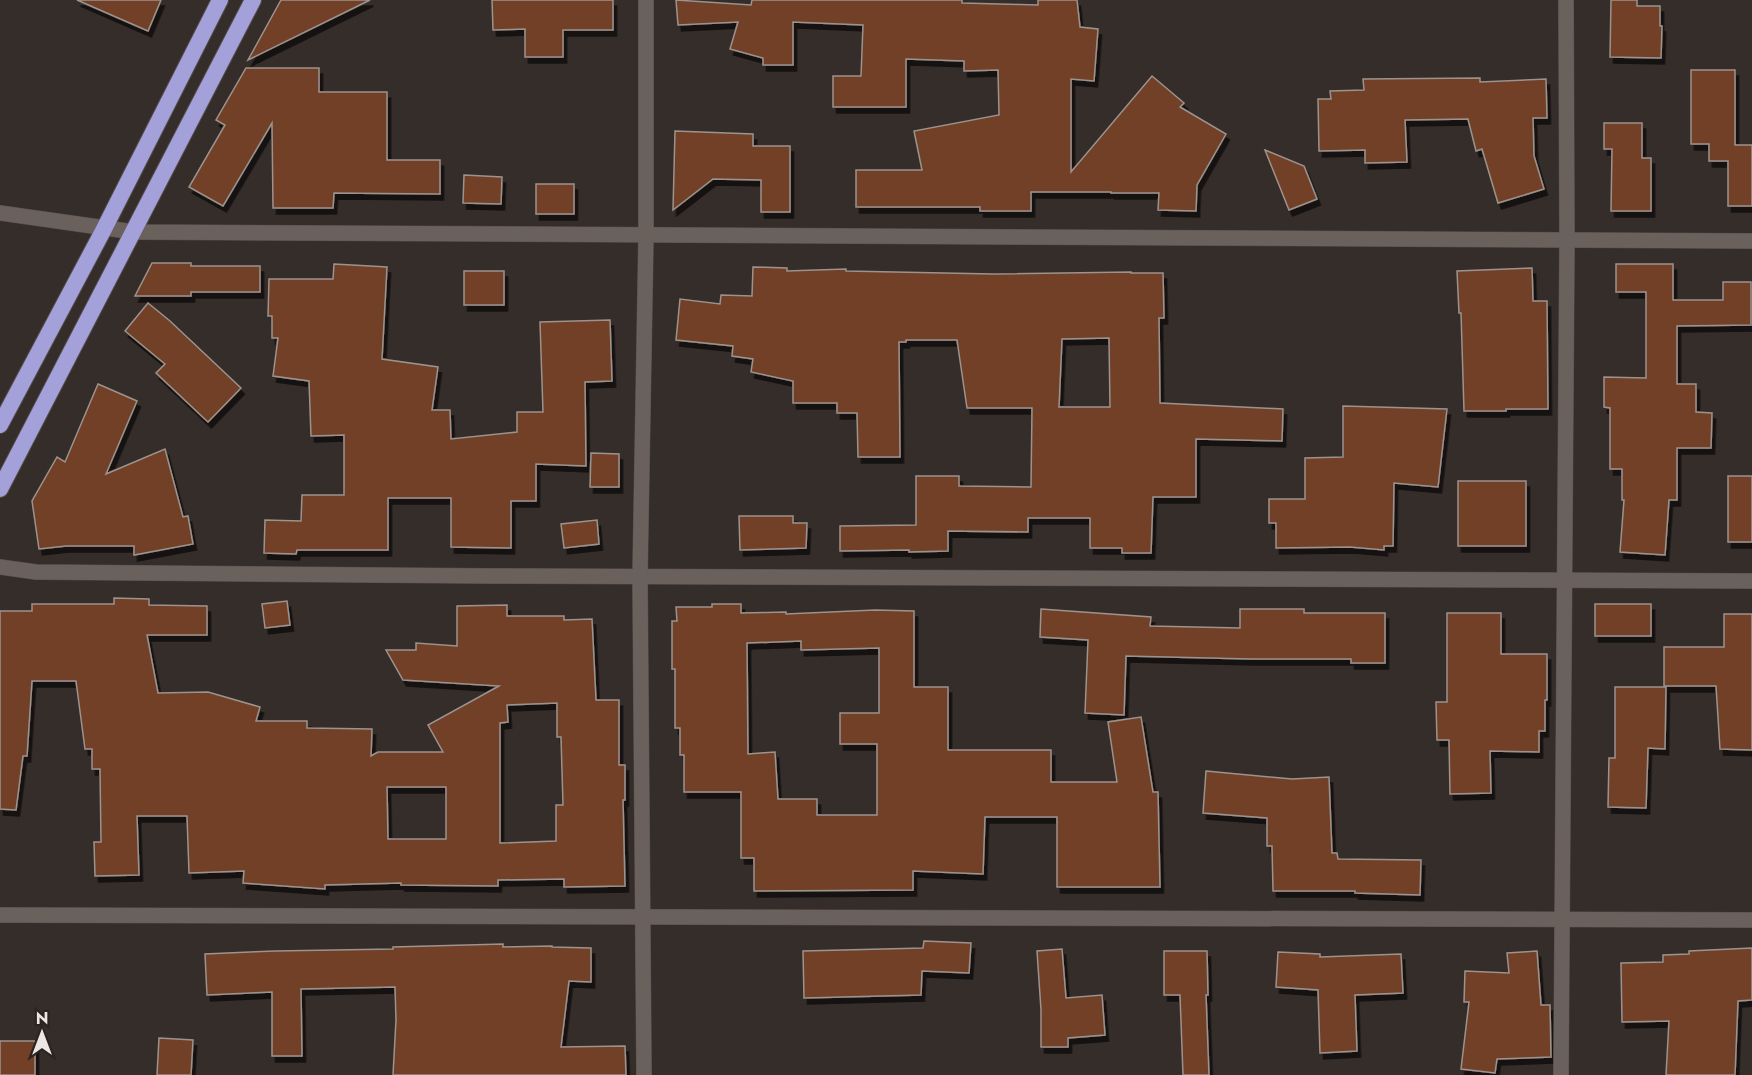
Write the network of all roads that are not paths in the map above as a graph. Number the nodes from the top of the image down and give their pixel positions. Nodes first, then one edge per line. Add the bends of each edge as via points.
1 (220, 0) edge
2 (253, 0) edge
3 (646, 0) edge
4 (1566, 0) edge
5 (0, 213) edge
6 (104, 229) junction
7 (134, 232) junction
8 (646, 236) junction
9 (1567, 240) junction
10 (1752, 241) edge
11 (0, 425) edge
12 (0, 489) edge
13 (0, 567) edge
14 (640, 576) junction
15 (1564, 581) junction
16 (1752, 581) edge
17 (0, 915) edge
18 (643, 917) junction
19 (1561, 919) junction
20 (1752, 920) edge
21 (644, 1075) edge
22 (1561, 1075) edge

1 - 6 highway
2 - 7 highway
3 - 8 street
4 - 9 street
5 - 6 street
6 - 7 street
6 - 11 highway
7 - 8 street
7 - 12 highway
8 - 9 street
8 - 14 street
9 - 10 street
9 - 15 street
13 - 14 street via 36,572
14 - 15 street
14 - 18 street
15 - 16 street
15 - 19 street
17 - 18 street
18 - 19 street
18 - 21 street
19 - 20 street
19 - 22 street

